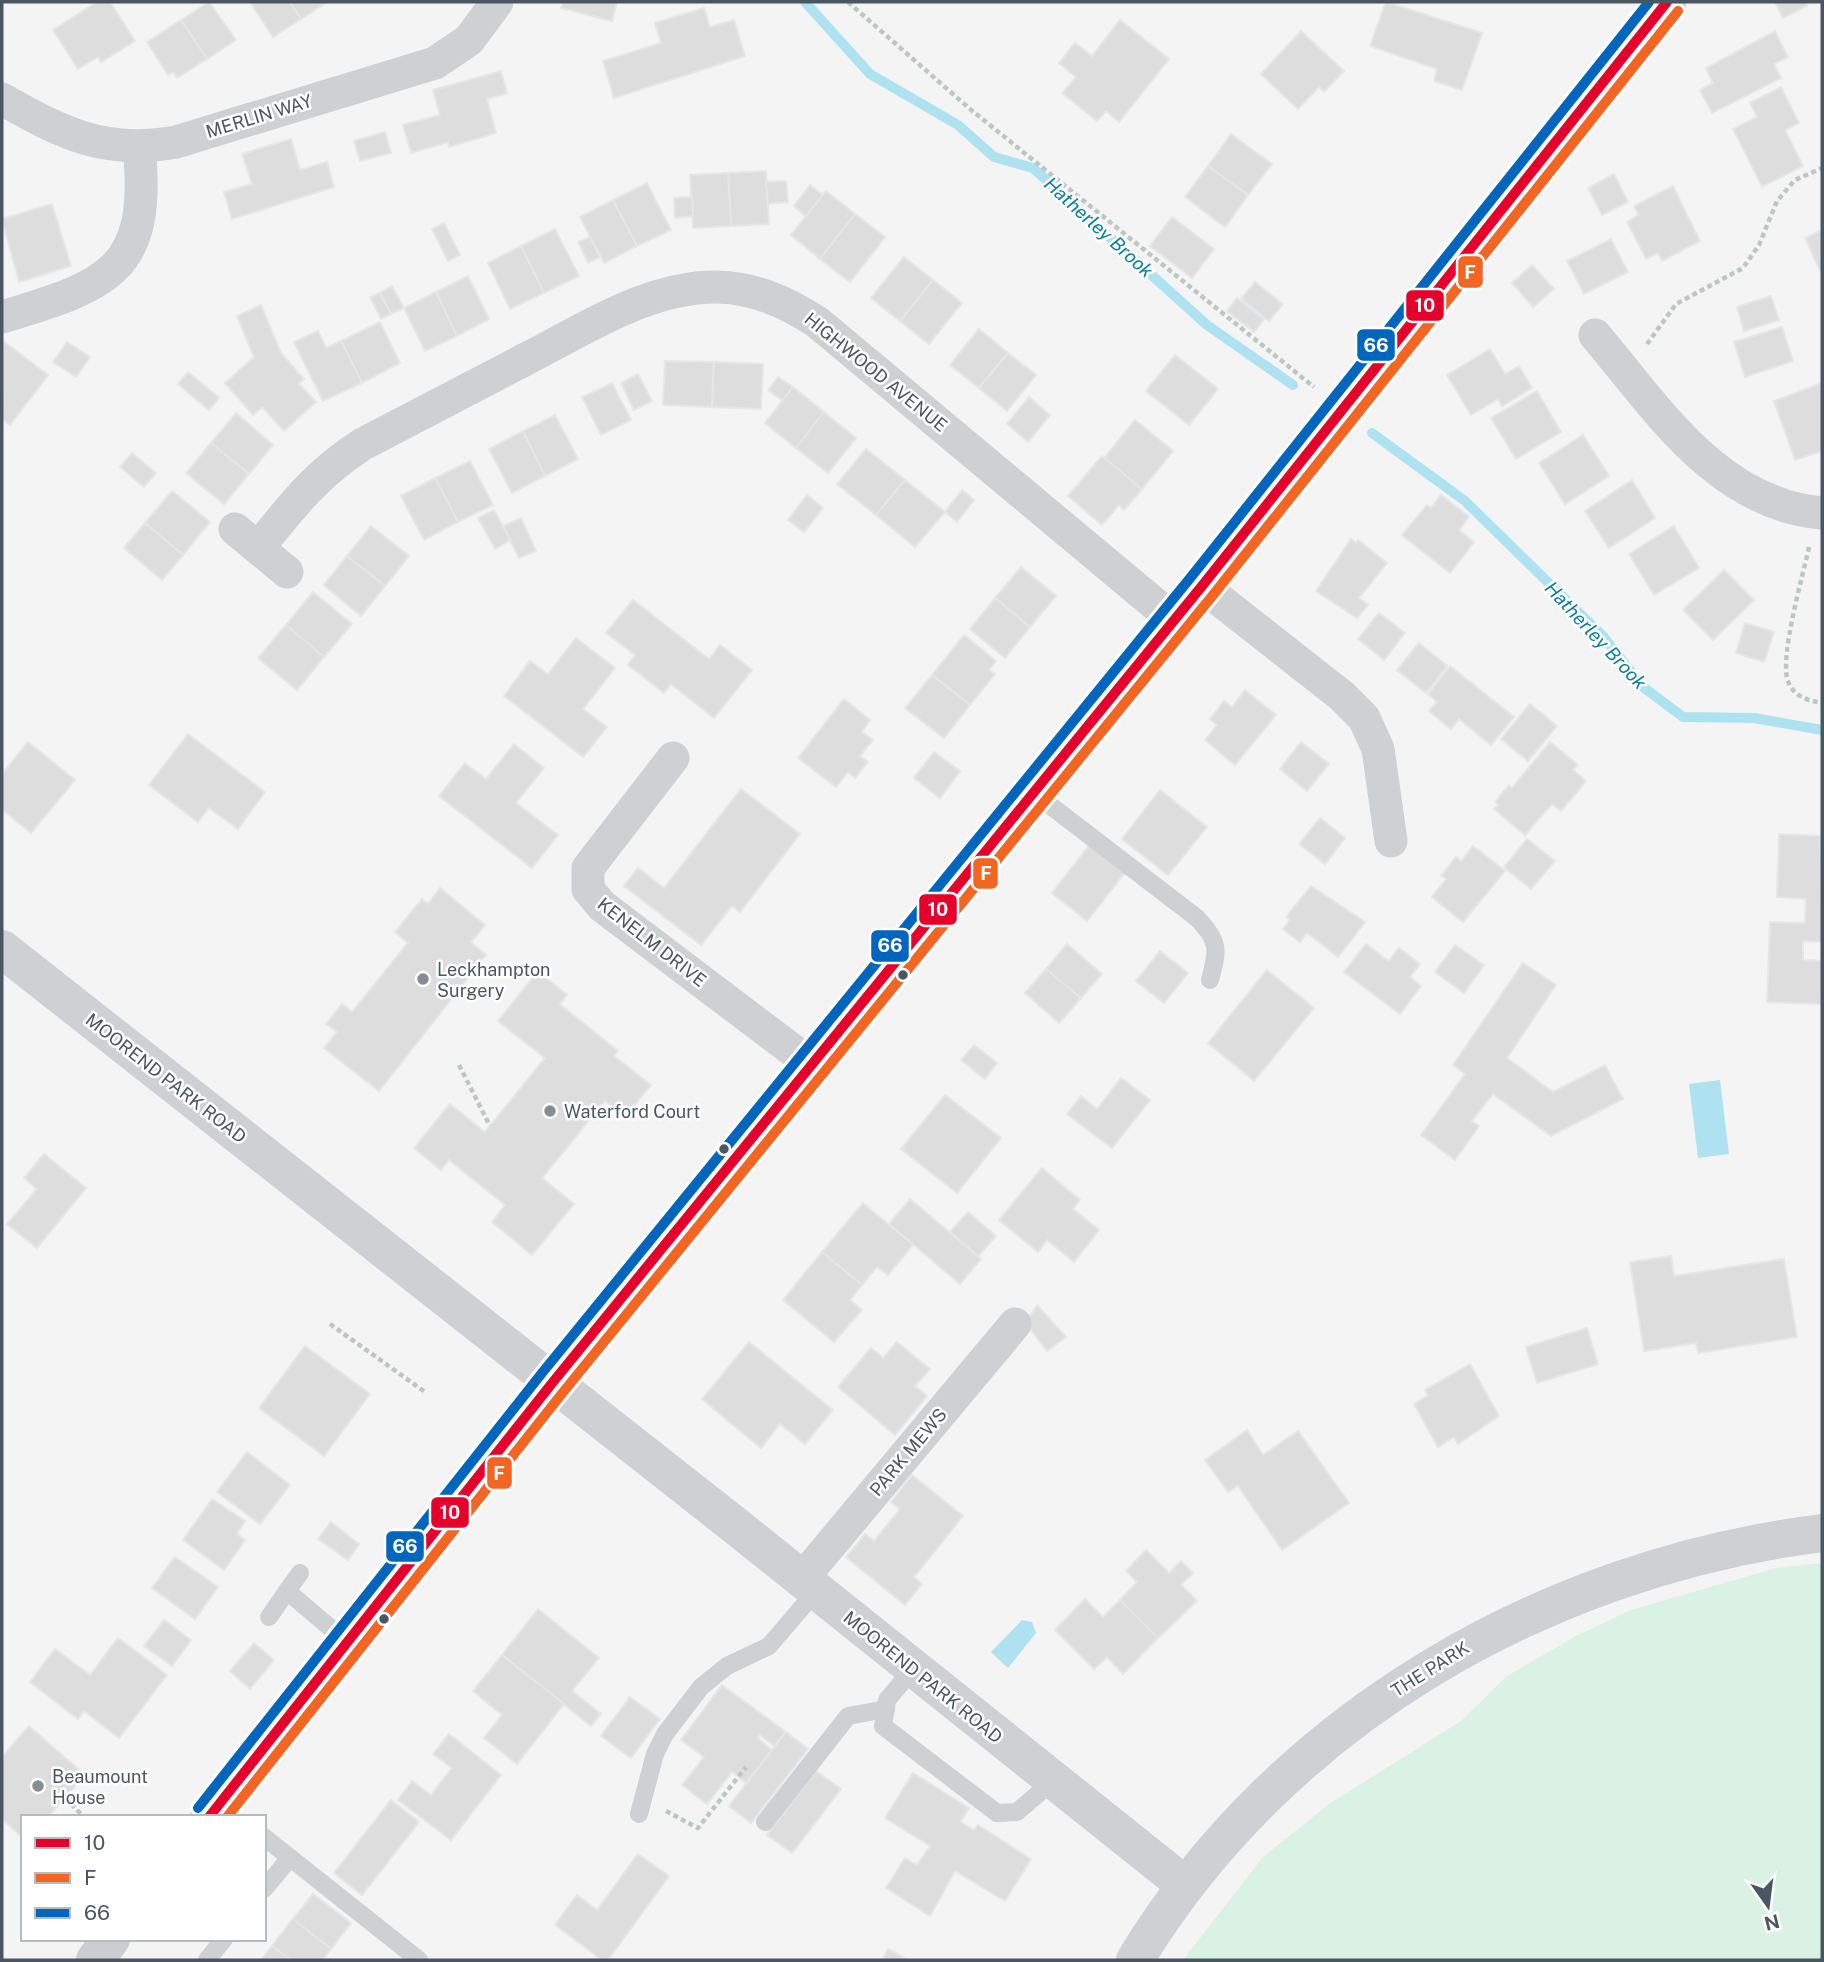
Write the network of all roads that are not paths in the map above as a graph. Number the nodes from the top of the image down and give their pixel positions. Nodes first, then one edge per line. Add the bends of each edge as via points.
1 (497, 2) edge
2 (1667, 2) edge
3 (2, 99) edge
4 (139, 147) junction
5 (2, 317) edge
6 (1595, 335) dead end
7 (1819, 512) edge
8 (287, 572) dead end
9 (1202, 586) junction
10 (1174, 620) junction
11 (673, 758) dead end
12 (1034, 793) junction
13 (1391, 841) dead end
14 (2, 949) edge
15 (1210, 980) dead end
16 (812, 1065) junction
17 (1015, 1324) dead end
18 (553, 1382) junction
19 (1822, 1533) edge
20 (300, 1573) dead end
21 (808, 1586) junction
22 (287, 1591) junction
23 (269, 1617) dead end
24 (347, 1642) junction
25 (913, 1669) junction
26 (886, 1709) junction
27 (1053, 1781) junction
28 (642, 1806) road end
29 (222, 1812) edge
30 (765, 1822) dead end
31 (266, 1839) edge
32 (290, 1858) junction
33 (1185, 1885) junction
34 (266, 1887) edge
35 (109, 1941) edge
36 (222, 1941) edge
37 (95, 1960) edge
38 (207, 1960) edge
39 (419, 1960) edge
40 (1135, 1960) edge

1 - 4 street, MERLIN WAY via 470,40 435,63 176,142
2 - 9 main road
3 - 4 street, MERLIN WAY via 88,141
4 - 5 street via 140,213 126,251 114,268 83,290
6 - 7 street via 1683,440 1730,480 1786,506
8 - 10 street, HIGHWOOD AVENUE via 247,538 331,464 639,303 690,289 731,288 770,296 817,322
9 - 10 main road
9 - 13 street via 1364,718 1378,749
10 - 12 main road
11 - 16 street, KENELM DRIVE via 588,867 589,889 602,906
12 - 15 lane via 1197,918 1216,942
12 - 16 main road
14 - 18 street, MOOREND PARK ROAD
16 - 18 main road
17 - 21 street, PARK MEWS
18 - 21 street, MOOREND PARK ROAD
18 - 24 main road
19 - 33 street, THE PARK via 1732,1548 1653,1568 1553,1603 1495,1631 1394,1691 1334,1735 1252,1810
20 - 22 lane
21 - 25 street, MOOREND PARK ROAD
21 - 28 lane via 769,1646 727,1666 701,1687 665,1734
22 - 23 lane
22 - 24 lane
24 - 29 main road
25 - 26 lane via 887,1700
25 - 27 street, MOOREND PARK ROAD
26 - 27 lane via 883,1726 997,1813 1017,1812
26 - 30 lane via 848,1716
27 - 33 street, MOOREND PARK ROAD
31 - 32 lane
32 - 34 lane
32 - 39 lane
33 - 40 street, THE PARK
35 - 37 main road
36 - 38 lane

